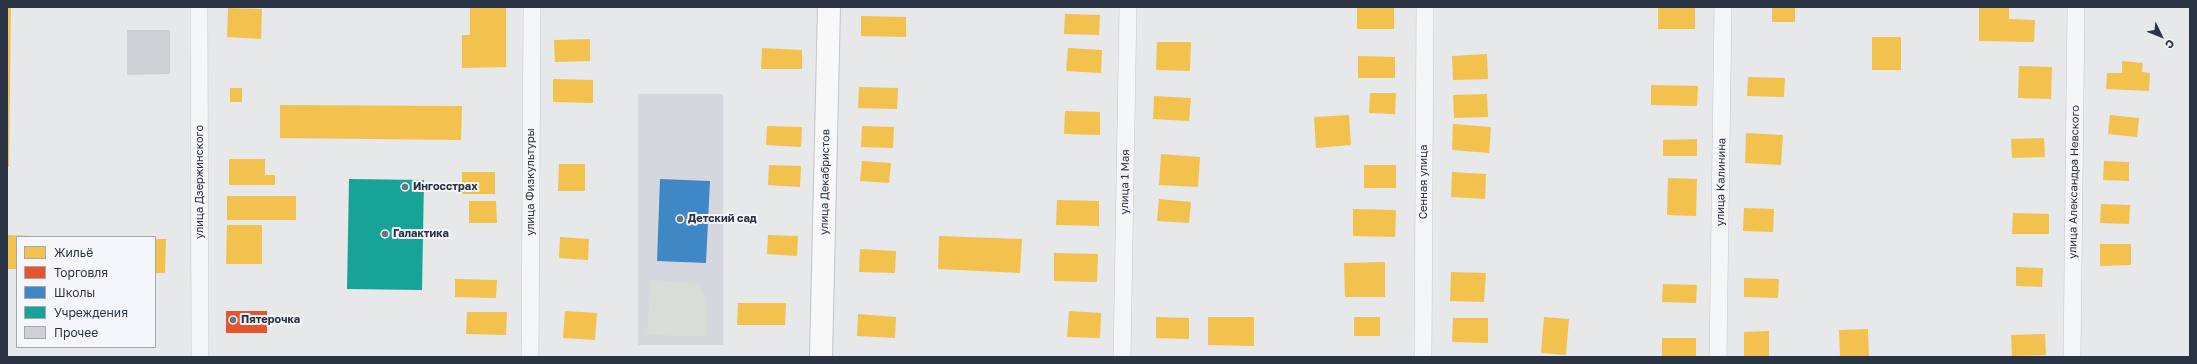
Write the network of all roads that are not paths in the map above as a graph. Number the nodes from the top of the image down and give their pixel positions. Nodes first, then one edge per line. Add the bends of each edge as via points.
1 (199, 7) edge
2 (532, 7) edge
3 (830, 7) edge
4 (1128, 7) edge
5 (1425, 7) edge
6 (1723, 7) edge
7 (2076, 7) edge
8 (200, 357) edge
9 (530, 357) edge
10 (821, 357) edge
11 (1122, 357) edge
12 (1423, 357) edge
13 (1718, 357) edge
14 (2072, 357) edge

1 - 8 street, улица Дзержинского
2 - 9 street, улица Физкультуры
3 - 10 main road, улица Декабристов
4 - 11 street, улица 1 Мая
5 - 12 street, Сенная улица
6 - 13 street, улица Калинина
7 - 14 street, улица Александра Невского

